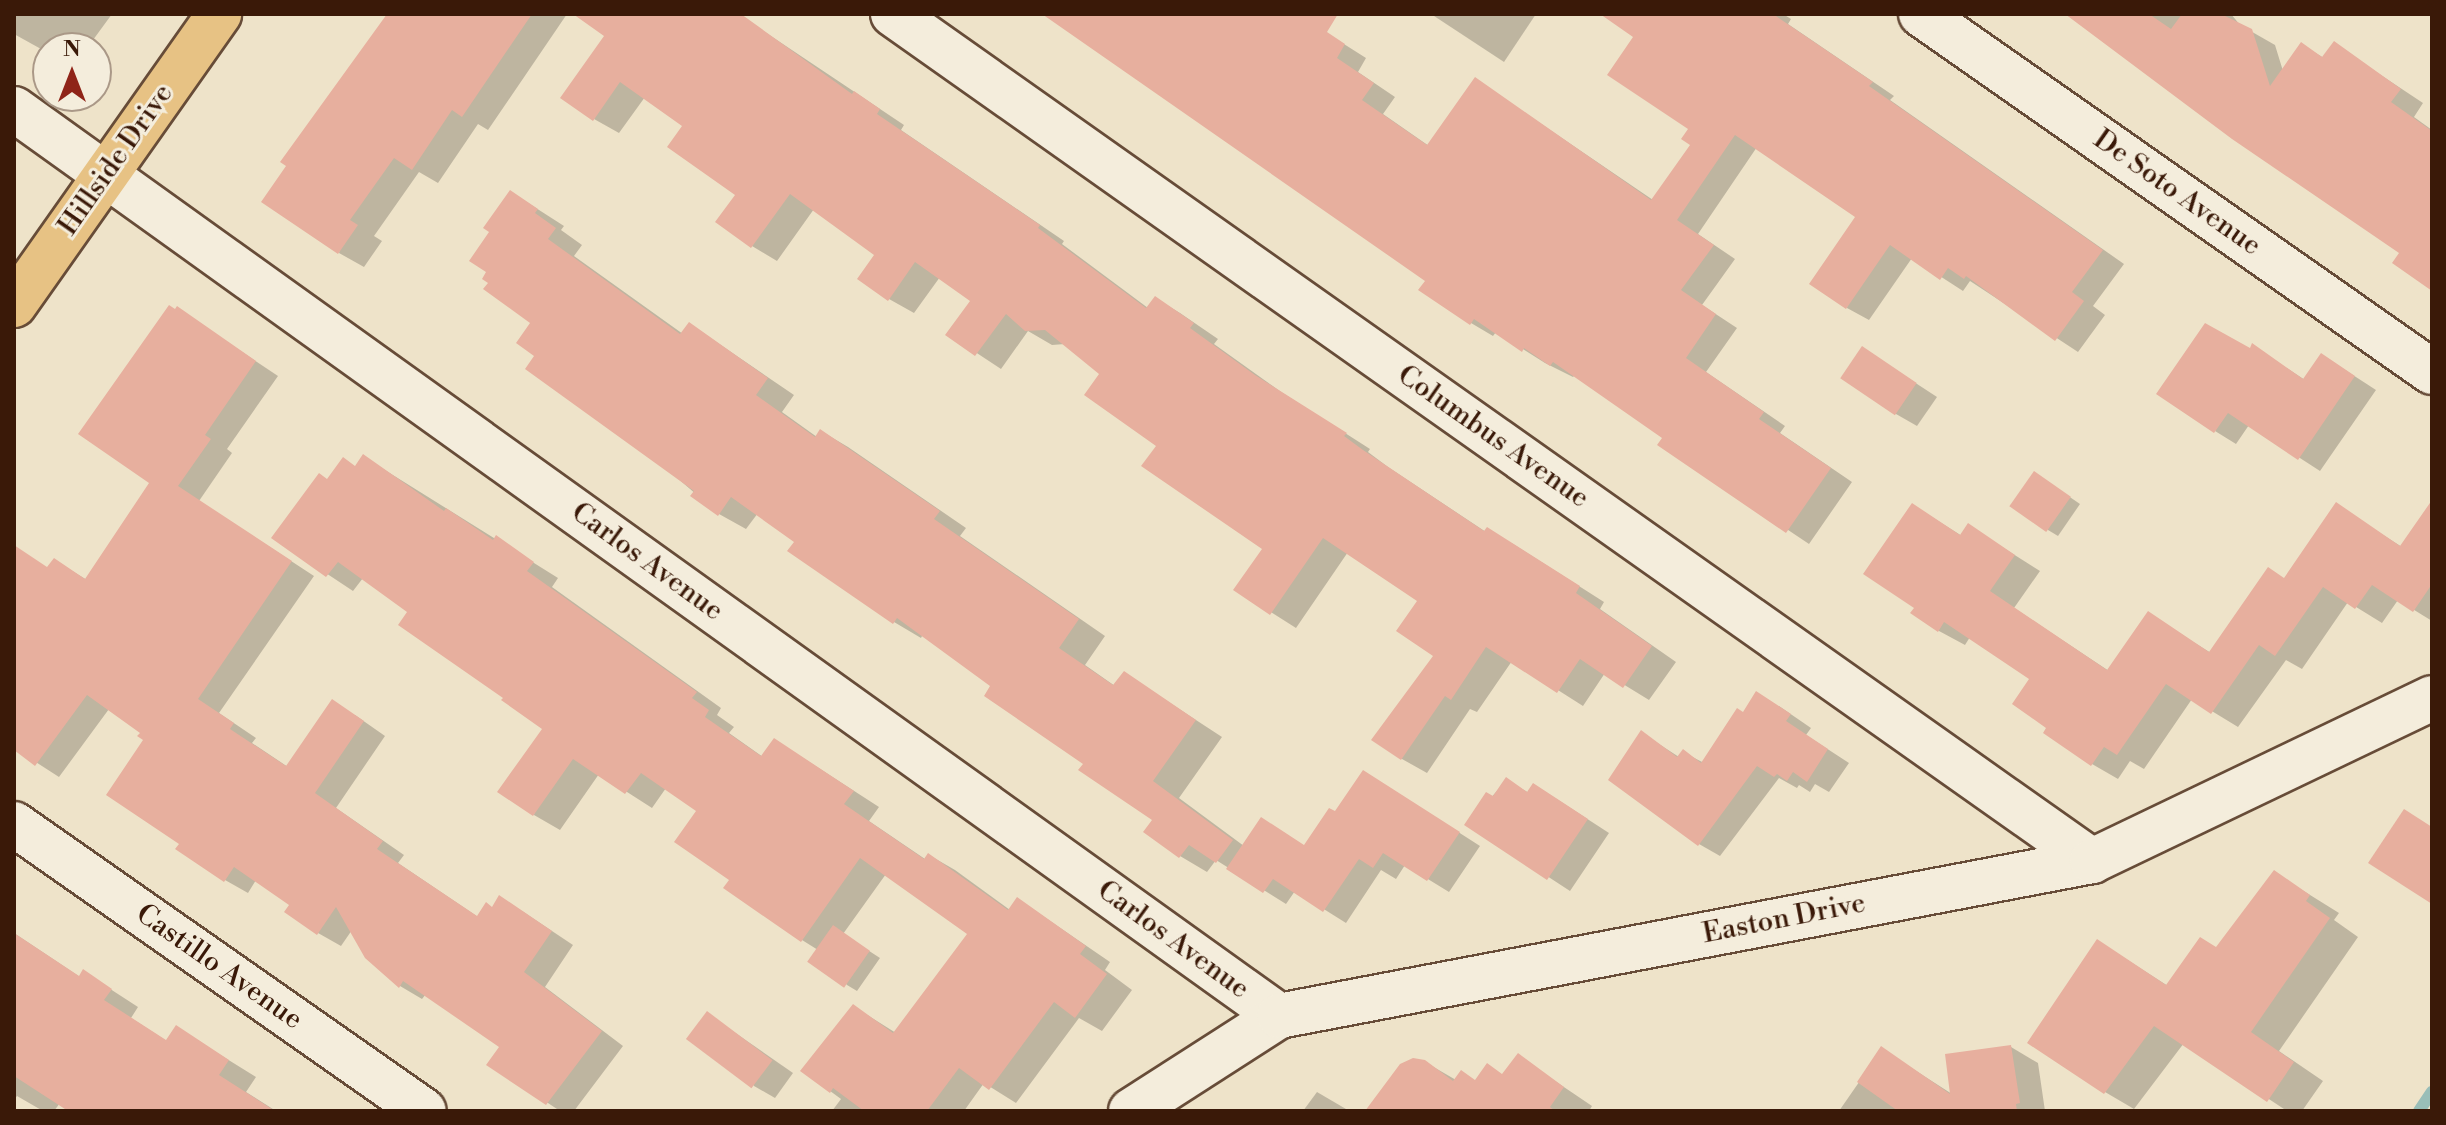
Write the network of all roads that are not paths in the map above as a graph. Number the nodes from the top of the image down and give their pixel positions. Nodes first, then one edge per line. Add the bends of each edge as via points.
1 (219, 14) edge
2 (893, 14) edge
3 (1921, 14) edge
4 (14, 109) edge
5 (106, 174) junction
6 (14, 305) edge
7 (2432, 372) edge
8 (2432, 698) edge
9 (14, 824) edge
10 (2092, 861) junction
11 (1279, 1016) junction
12 (424, 1111) edge
13 (1131, 1111) edge

1 - 5 main road, Hillside Drive
2 - 10 street, Columbus Avenue
3 - 7 street, De Soto Avenue
4 - 5 street, Carlos Avenue
5 - 6 main road, Hillside Drive
5 - 11 street, Carlos Avenue
8 - 10 street, Easton Drive
9 - 12 street, Castillo Avenue
10 - 11 street, Easton Drive
11 - 13 street, Easton Drive

